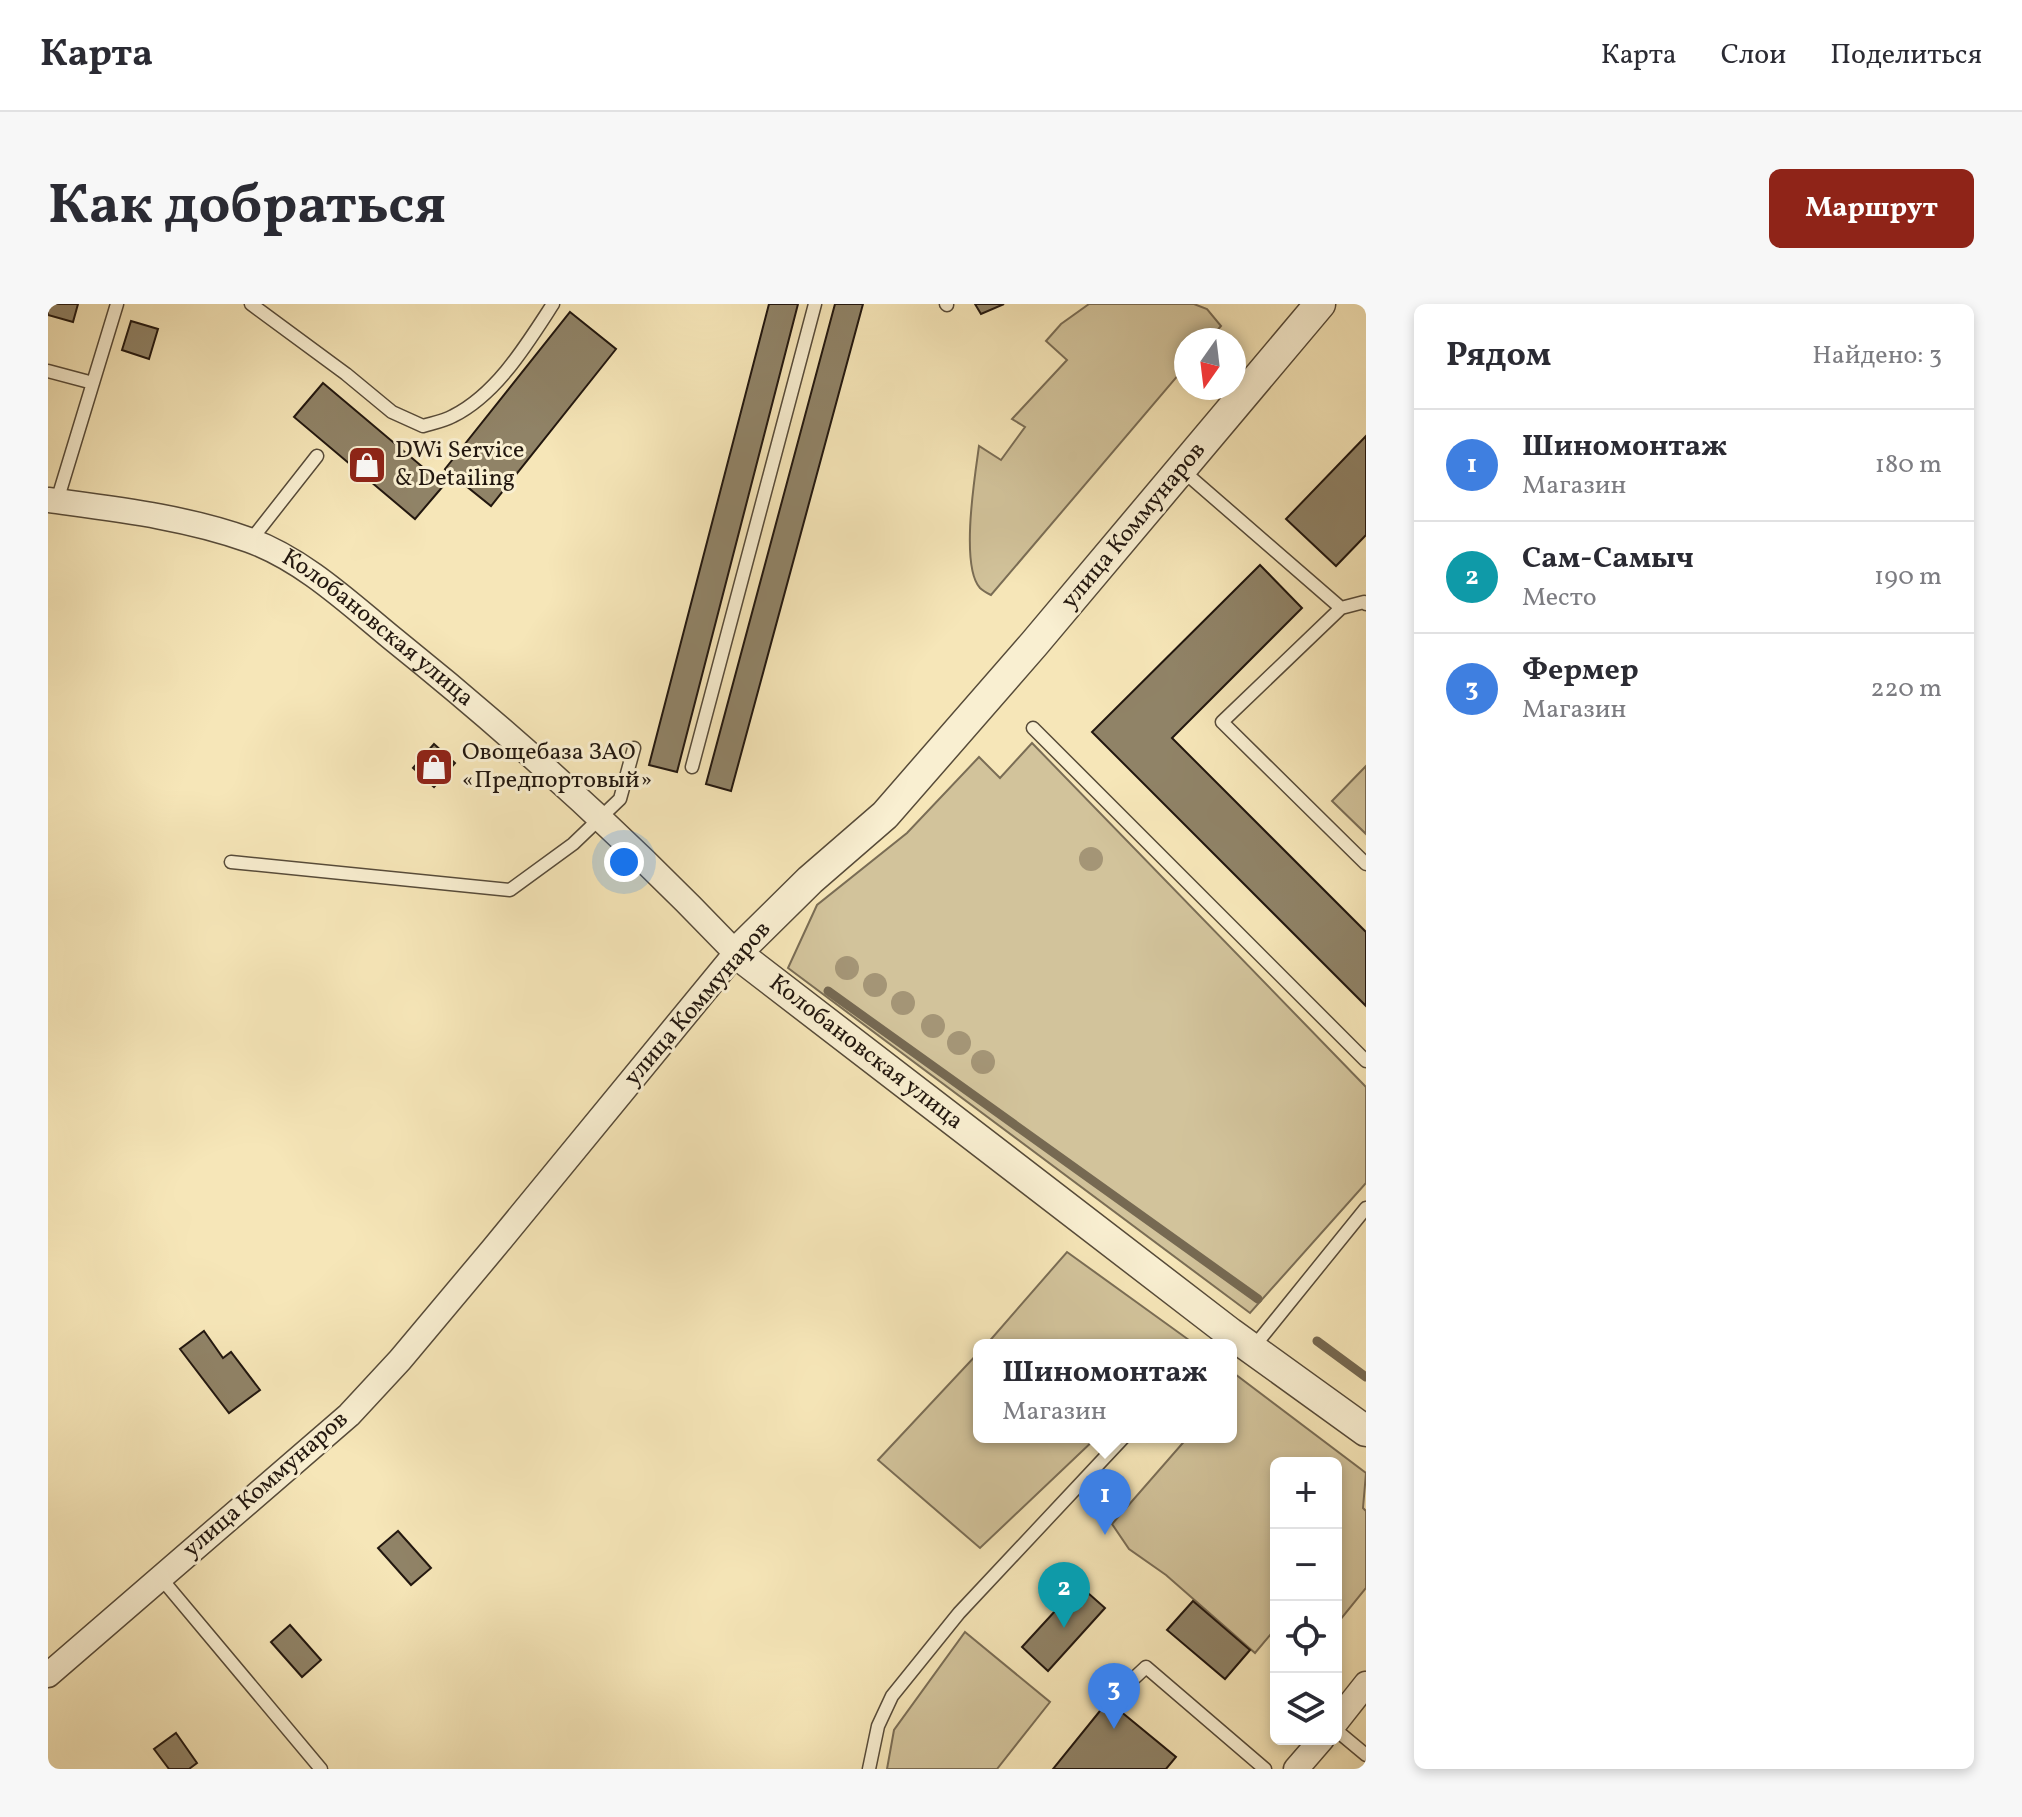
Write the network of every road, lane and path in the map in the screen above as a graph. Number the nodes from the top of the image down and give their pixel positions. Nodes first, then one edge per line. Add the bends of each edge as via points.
1 (117, 304) edge
2 (251, 304) edge
3 (553, 304) edge
4 (815, 304) edge
5 (1320, 304) edge
6 (48, 371) edge
7 (93, 383) junction
8 (317, 456) dead end
9 (1181, 470) junction
10 (53, 501) edge
11 (251, 540) junction
12 (1365, 602) edge
13 (1341, 608) junction
14 (1033, 728) dead end
15 (634, 748) dead end
16 (692, 767) dead end
17 (600, 820) junction
18 (231, 862) dead end
19 (1366, 864) edge
20 (736, 953) junction
21 (1366, 1061) edge
22 (1366, 1208) edge
23 (1229, 1339) edge
24 (1236, 1339) edge
25 (1237, 1345) edge
26 (1366, 1431) edge
27 (1118, 1443) edge
28 (160, 1577) junction
29 (48, 1675) edge
30 (1366, 1684) edge
31 (1115, 1696) dead end
32 (1342, 1714) edge
33 (1342, 1735) edge
34 (1317, 1745) edge
35 (1366, 1755) edge
36 (321, 1769) edge
37 (869, 1769) edge
38 (1265, 1769) edge
39 (1296, 1769) edge

1 - 7 lane
2 - 3 lane via 392,412 423,426 453,416 482,396 522,351
4 - 16 lane
5 - 9 street, улица Коммунаров
6 - 7 lane
7 - 10 lane
8 - 11 lane
9 - 13 lane
9 - 20 street, улица Коммунаров via 885,815
10 - 11 street, Колобановская улица via 182,522
11 - 17 street, Колобановская улица via 308,571 483,712
12 - 13 lane
13 - 19 lane via 1222,722
14 - 21 lane
15 - 17 lane via 620,799
17 - 18 lane via 510,890
17 - 20 street, Колобановская улица
20 - 23 street, Колобановская улица
20 - 28 street, улица Коммунаров via 400,1360 349,1415
22 - 24 lane
25 - 26 street, Колобановская улица
27 - 37 lane via 959,1613 892,1696 878,1726
28 - 29 street, улица Коммунаров
28 - 36 lane
30 - 32 street
31 - 38 lane via 1146,1667
33 - 35 lane
34 - 39 street

